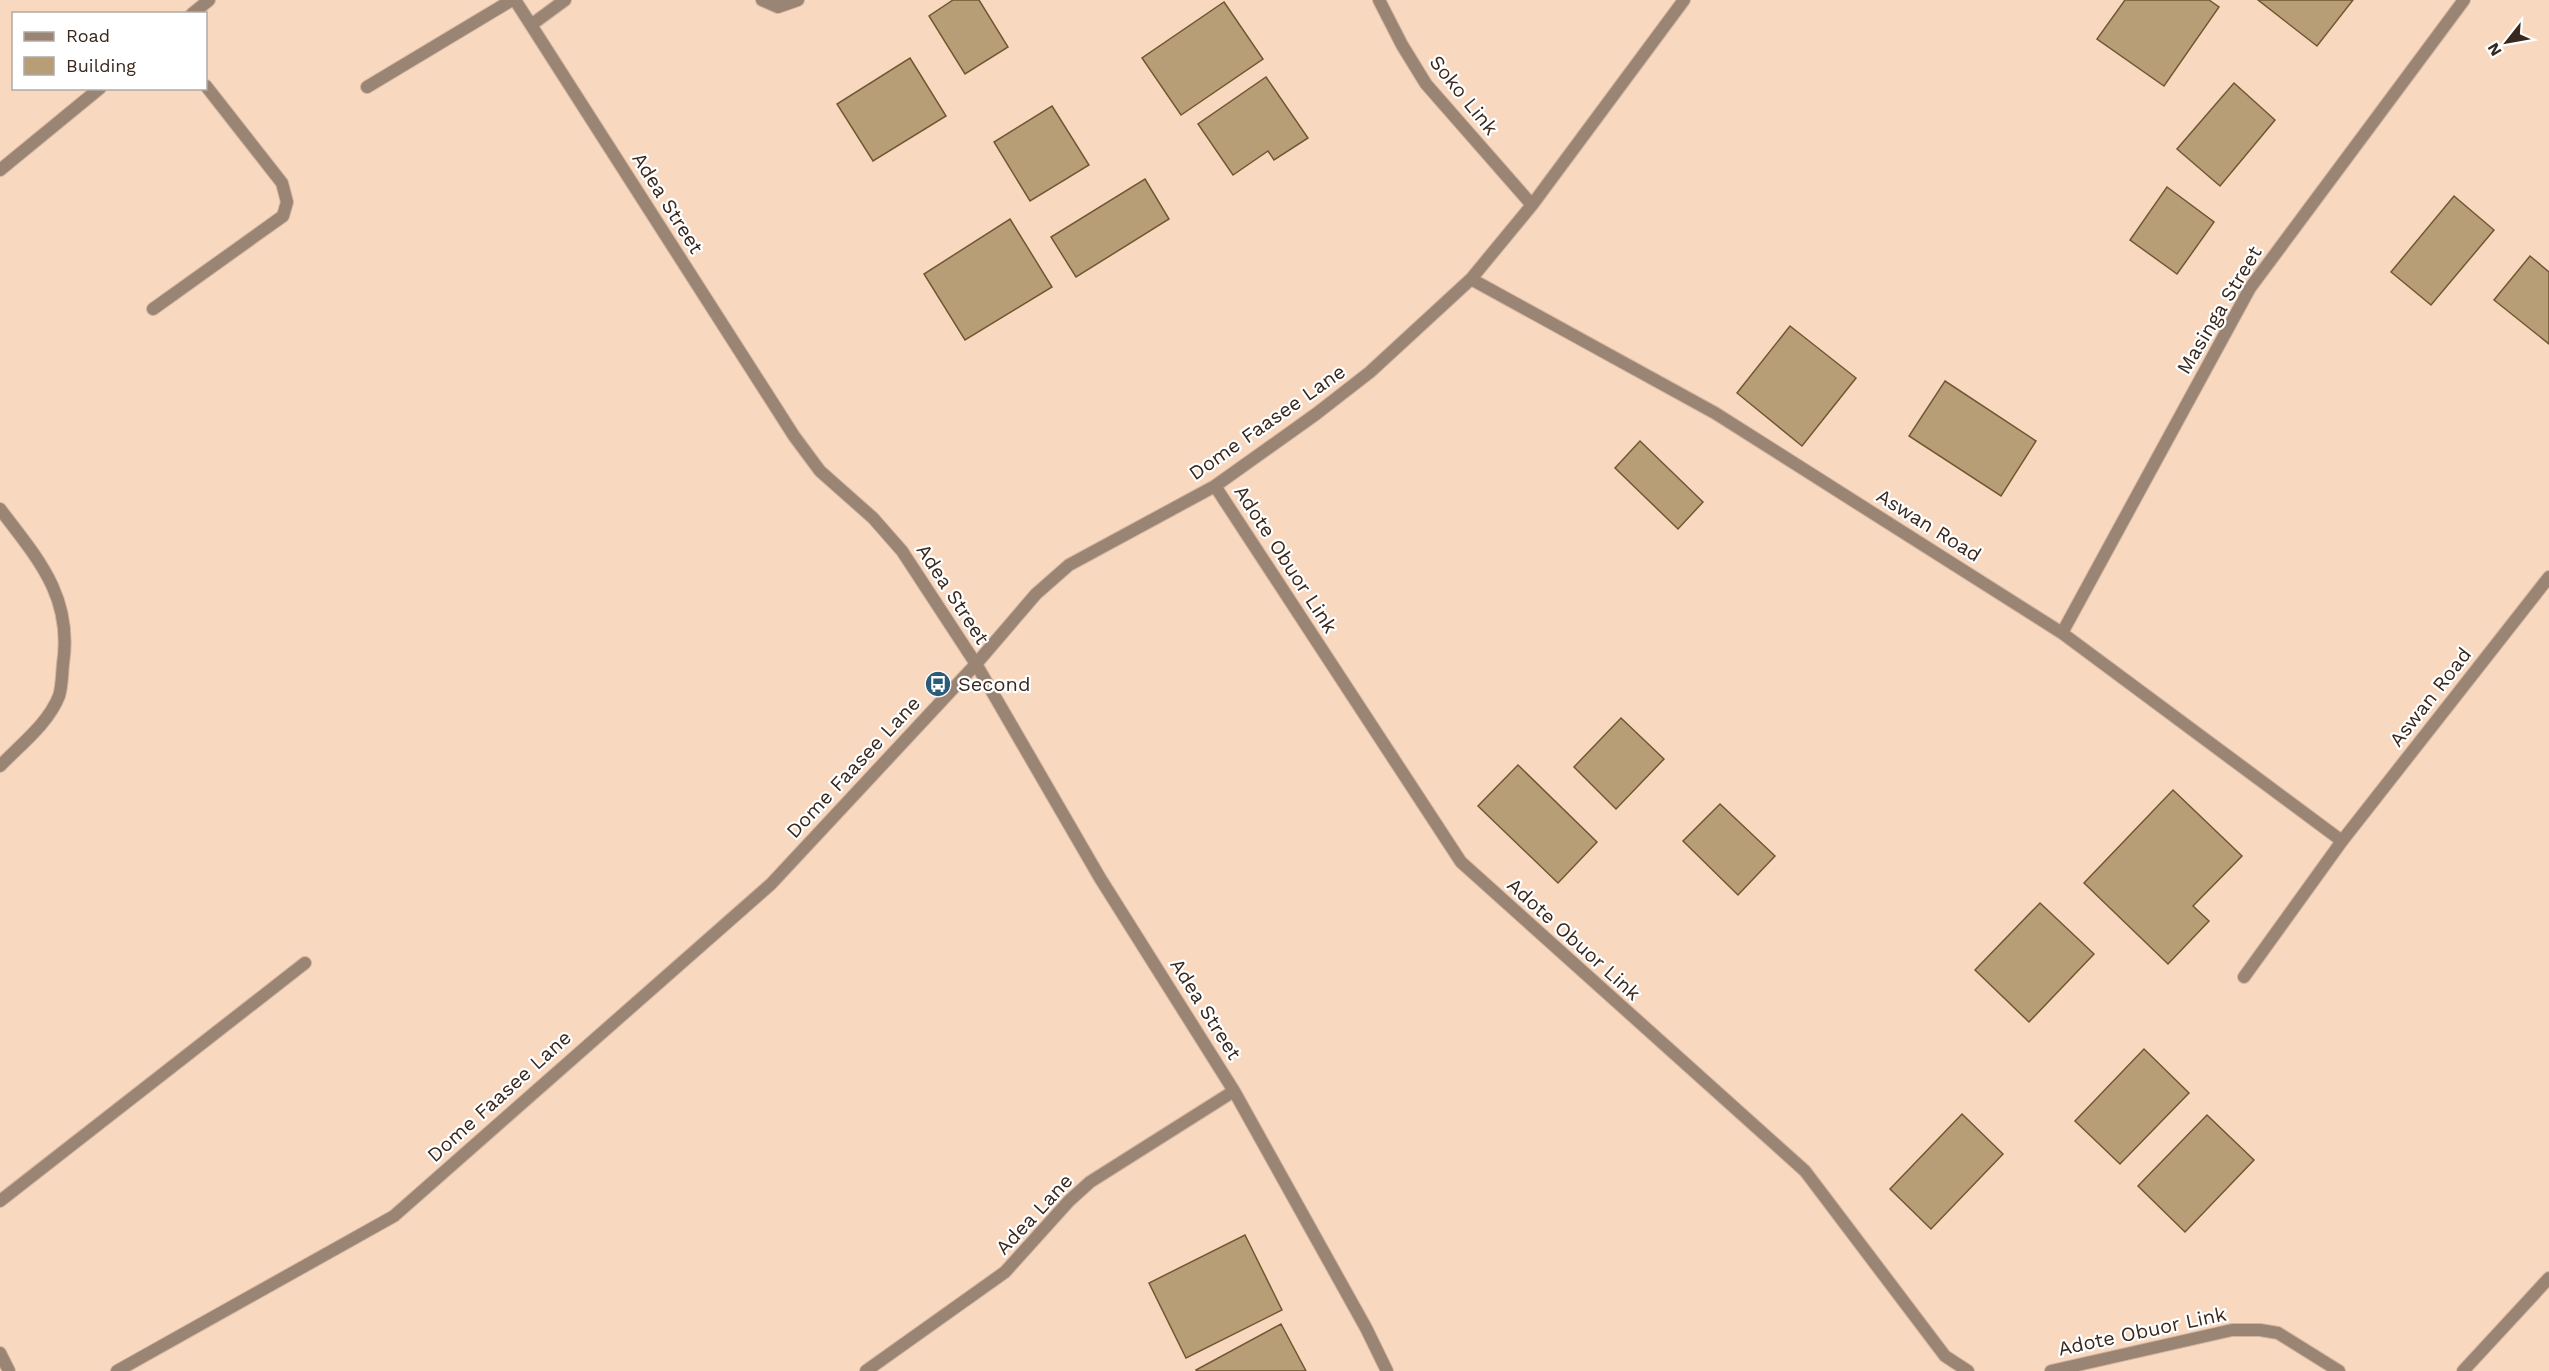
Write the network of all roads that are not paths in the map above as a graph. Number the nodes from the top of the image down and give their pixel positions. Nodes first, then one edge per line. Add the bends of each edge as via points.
1 (209, 0) edge
2 (514, 0) edge
3 (566, 0) edge
4 (762, 0) edge
5 (798, 0) edge
6 (1379, 0) edge
7 (1684, 0) edge
8 (2464, 0) edge
9 (194, 12) edge
10 (531, 25) junction
11 (207, 87) edge
12 (367, 87) dead end
13 (98, 90) edge
14 (0, 170) edge
15 (1532, 205) junction
16 (1471, 279) junction
17 (153, 309) dead end
18 (1215, 486) junction
19 (0, 509) edge
20 (2549, 577) edge
21 (2062, 633) junction
22 (976, 664) junction
23 (0, 766) edge
24 (2342, 841) junction
25 (305, 963) dead end
26 (2244, 977) dead end
27 (1234, 1091) junction
28 (0, 1201) edge
29 (2549, 1278) edge
30 (0, 1353) edge
31 (9, 1371) edge
32 (117, 1371) edge
33 (866, 1371) edge
34 (1387, 1371) edge
35 (1968, 1371) edge
36 (2051, 1371) edge
37 (2339, 1371) edge
38 (2463, 1371) edge

1 - 9 street
2 - 10 street, Adea Street
2 - 12 street
3 - 10 street
4 - 5 street via 778,7
6 - 15 street, Soko Link via 1431,91
7 - 15 street, Dome Faasee Lane
8 - 21 street, Masinga Street via 2250,288
10 - 22 street, Adea Street via 794,436 820,471 873,518 902,551
11 - 17 street via 282,183 287,202 283,216
13 - 14 street
15 - 16 street, Dome Faasee Lane
16 - 18 street, Dome Faasee Lane via 1370,372
16 - 21 street, Aswan Road via 1715,413
18 - 22 street, Dome Faasee Lane via 1069,565 1036,594
18 - 35 street, Adote Obuor Link via 1461,862 1805,1171 1945,1356
19 - 23 street via 39,559 62,604 66,649 59,695 43,722
20 - 24 street, Aswan Road
21 - 24 street, Aswan Road
22 - 27 street, Adea Street via 1100,878
22 - 32 street, Dome Faasee Lane via 771,884 394,1216
24 - 26 street, Aswan Road
25 - 28 street
27 - 33 street, Adea Lane via 1090,1182 1005,1272
27 - 34 street, Adea Street
29 - 38 street
30 - 31 street
36 - 37 street, Adote Obuor Link via 2232,1330 2260,1330 2278,1333

